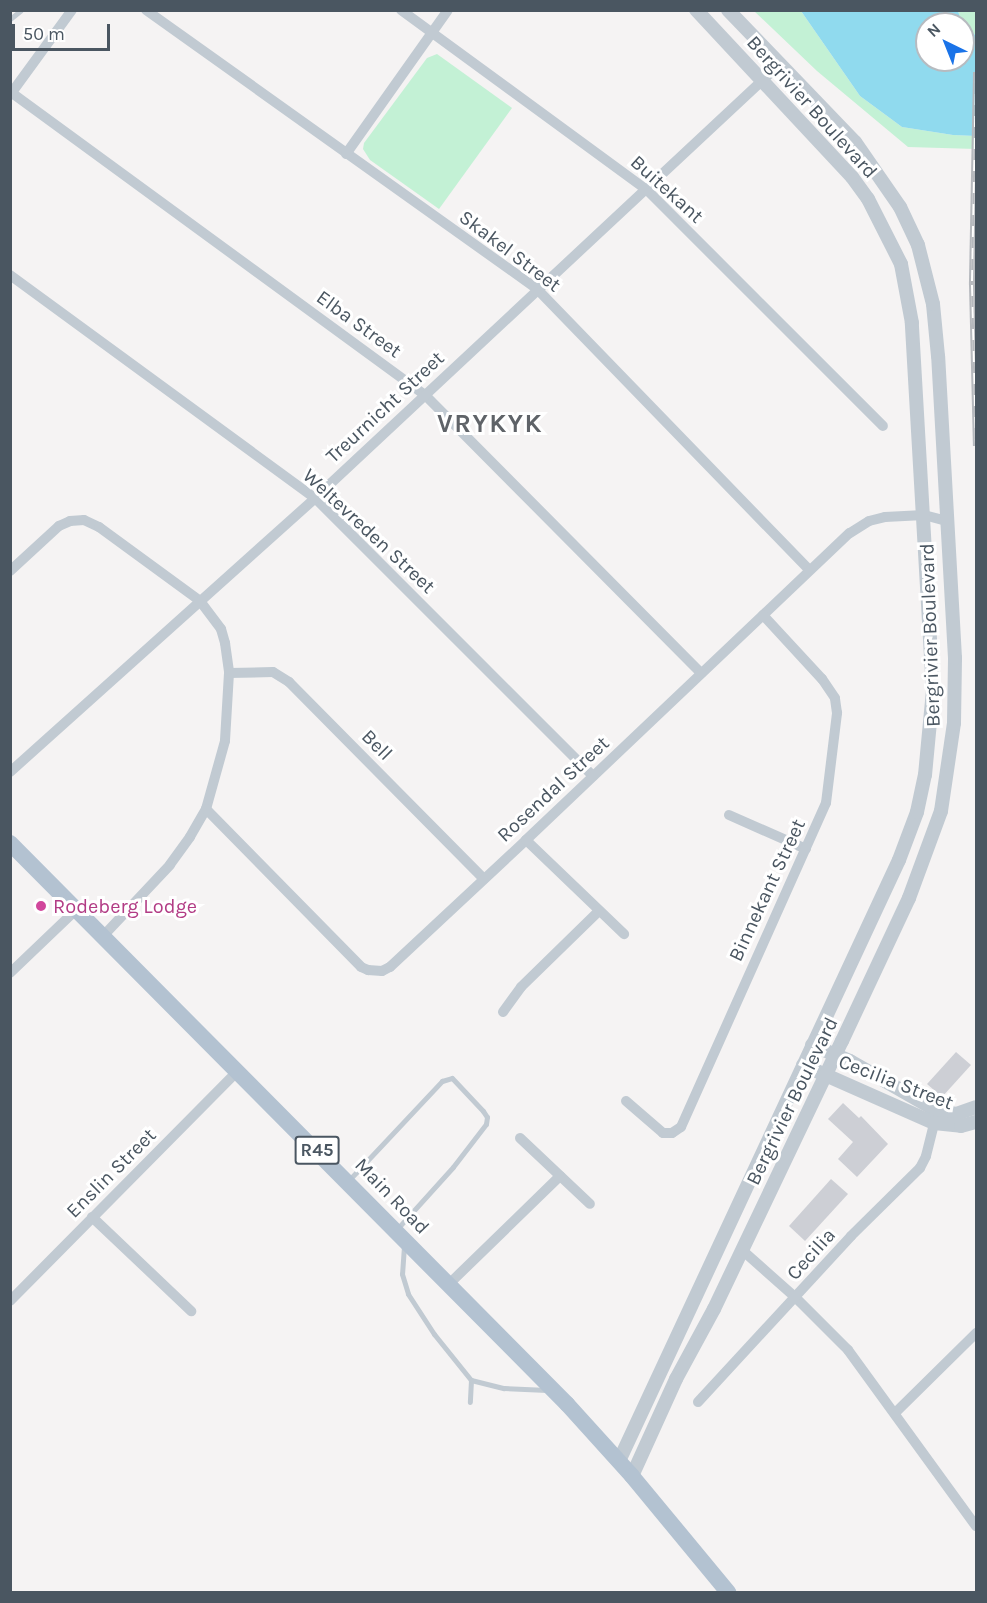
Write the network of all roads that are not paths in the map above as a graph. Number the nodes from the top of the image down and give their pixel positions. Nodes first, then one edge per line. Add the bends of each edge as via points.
1 (21, 10) edge
2 (72, 10) edge
3 (146, 10) edge
4 (400, 10) edge
5 (448, 10) edge
6 (696, 10) edge
7 (728, 10) edge
8 (10, 19) edge
9 (432, 33) junction
10 (780, 64) junction
11 (763, 80) junction
12 (11, 94) edge
13 (346, 154) junction
14 (646, 189) junction
15 (10, 275) edge
16 (537, 290) junction
17 (425, 395) junction
18 (882, 426) dead end
19 (315, 498) junction
20 (924, 515) junction
21 (946, 521) junction
22 (809, 570) junction
23 (10, 571) edge
24 (200, 601) junction
25 (763, 615) junction
26 (230, 673) junction
27 (701, 674) junction
28 (10, 772) edge
29 (593, 776) junction
30 (206, 809) junction
31 (729, 815) dead end
32 (526, 840) junction
33 (10, 843) edge
34 (806, 849) junction
35 (484, 879) junction
36 (77, 909) junction
37 (599, 911) junction
38 (624, 934) dead end
39 (103, 936) junction
40 (10, 973) edge
41 (503, 1012) dead end
42 (812, 1045) junction
43 (836, 1055) junction
44 (803, 1065) junction
45 (238, 1071) junction
46 (825, 1076) junction
47 (626, 1101) dead end
48 (976, 1107) edge
49 (976, 1122) edge
50 (934, 1123) junction
51 (520, 1138) dead end
52 (560, 1176) junction
53 (348, 1181) junction
54 (590, 1204) dead end
55 (92, 1217) junction
56 (400, 1235) junction
57 (742, 1250) junction
58 (449, 1284) junction
59 (796, 1298) junction
60 (10, 1301) edge
61 (191, 1311) dead end
62 (976, 1333) edge
63 (471, 1380) junction
64 (553, 1390) junction
65 (470, 1402) dead end
66 (698, 1402) dead end
67 (896, 1413) junction
68 (619, 1461) junction
69 (632, 1476) junction
70 (976, 1526) edge
71 (728, 1593) edge

1 - 8 lane
2 - 12 street
3 - 13 street, Skakel Street
4 - 9 street, Buitekant
5 - 9 street
6 - 11 street, Bergrivier Boulevard
7 - 10 street, Bergrivier Boulevard
9 - 13 street
9 - 14 street, Buitekant
10 - 11 street, Treurnicht Street
10 - 21 street, Bergrivier Boulevard via 875,168 918,245 933,304
11 - 14 street, Treurnicht Street
11 - 20 street, Bergrivier Boulevard via 852,177 868,199 901,264 912,323
12 - 17 street, Elba Street
13 - 16 street, Skakel Street
14 - 16 street, Treurnicht Street
14 - 18 street, Buitekant
15 - 19 street, Weltevreden Street
16 - 17 street, Treurnicht Street
16 - 22 street, Skakel Street
17 - 19 street, Treurnicht Street
17 - 27 street, Elba Street
19 - 24 street, Treurnicht Street
19 - 29 street, Weltevreden Street
20 - 21 street, Rosendal Street
20 - 22 street, Rosendal Street via 868,521
20 - 42 street, Bergrivier Boulevard via 933,662 925,775 917,812 899,860
21 - 43 street, Bergrivier Boulevard via 956,689 941,811 909,898
22 - 25 street, Rosendal Street
23 - 24 street via 59,526 84,519
24 - 26 street via 222,629
24 - 28 street, Treurnicht Street
25 - 27 street, Rosendal Street
25 - 34 street, Binnekant Street via 830,689 836,705 827,796
26 - 30 street via 225,741
26 - 35 street, Bell via 273,672 289,682
27 - 29 street, Rosendal Street
29 - 32 street, Rosendal Street
30 - 35 street, Rosendal Street via 368,970 390,967
30 - 39 street via 170,865
31 - 34 street
32 - 35 street, Rosendal Street
32 - 37 street
33 - 36 main road, Main Road / R45
34 - 47 street, Binnekant Street via 681,1127 672,1133 663,1132
36 - 39 main road, Main Road / R45
36 - 40 street
37 - 38 street
37 - 41 street via 521,987
39 - 45 main road, Main Road / R45
42 - 43 street, Cecilia Street
42 - 44 street, Bergrivier Boulevard
43 - 46 street, Bergrivier Boulevard
43 - 48 street, Cecilia Street via 936,1110 956,1114
44 - 46 street, Cecilia Street
44 - 68 street, Bergrivier Boulevard
45 - 53 main road, Main Road / R45
45 - 55 street, Enslin Street
46 - 50 street, Cecilia Street
46 - 57 street, Bergrivier Boulevard
49 - 50 street, Cecilia Street via 961,1126
50 - 59 street, Cecilia via 922,1165
51 - 52 street
52 - 54 street
52 - 58 street
53 - 56 main road, Main Road / R45
53 - 56 lane via 448,1077 475,1101 487,1117 486,1124
55 - 60 street, Enslin Street
55 - 61 street
56 - 58 main road, Main Road / R45
56 - 63 lane via 402,1274 408,1294
57 - 59 street
57 - 69 street, Bergrivier Boulevard
58 - 64 main road, Main Road / R45
59 - 66 street, Cecilia
59 - 67 street via 848,1350
62 - 67 street
63 - 64 lane via 504,1388
63 - 65 lane
64 - 68 main road, Main Road / R45
67 - 70 street
68 - 69 main road, Main Road / R45
69 - 71 main road, Main Road / R45

